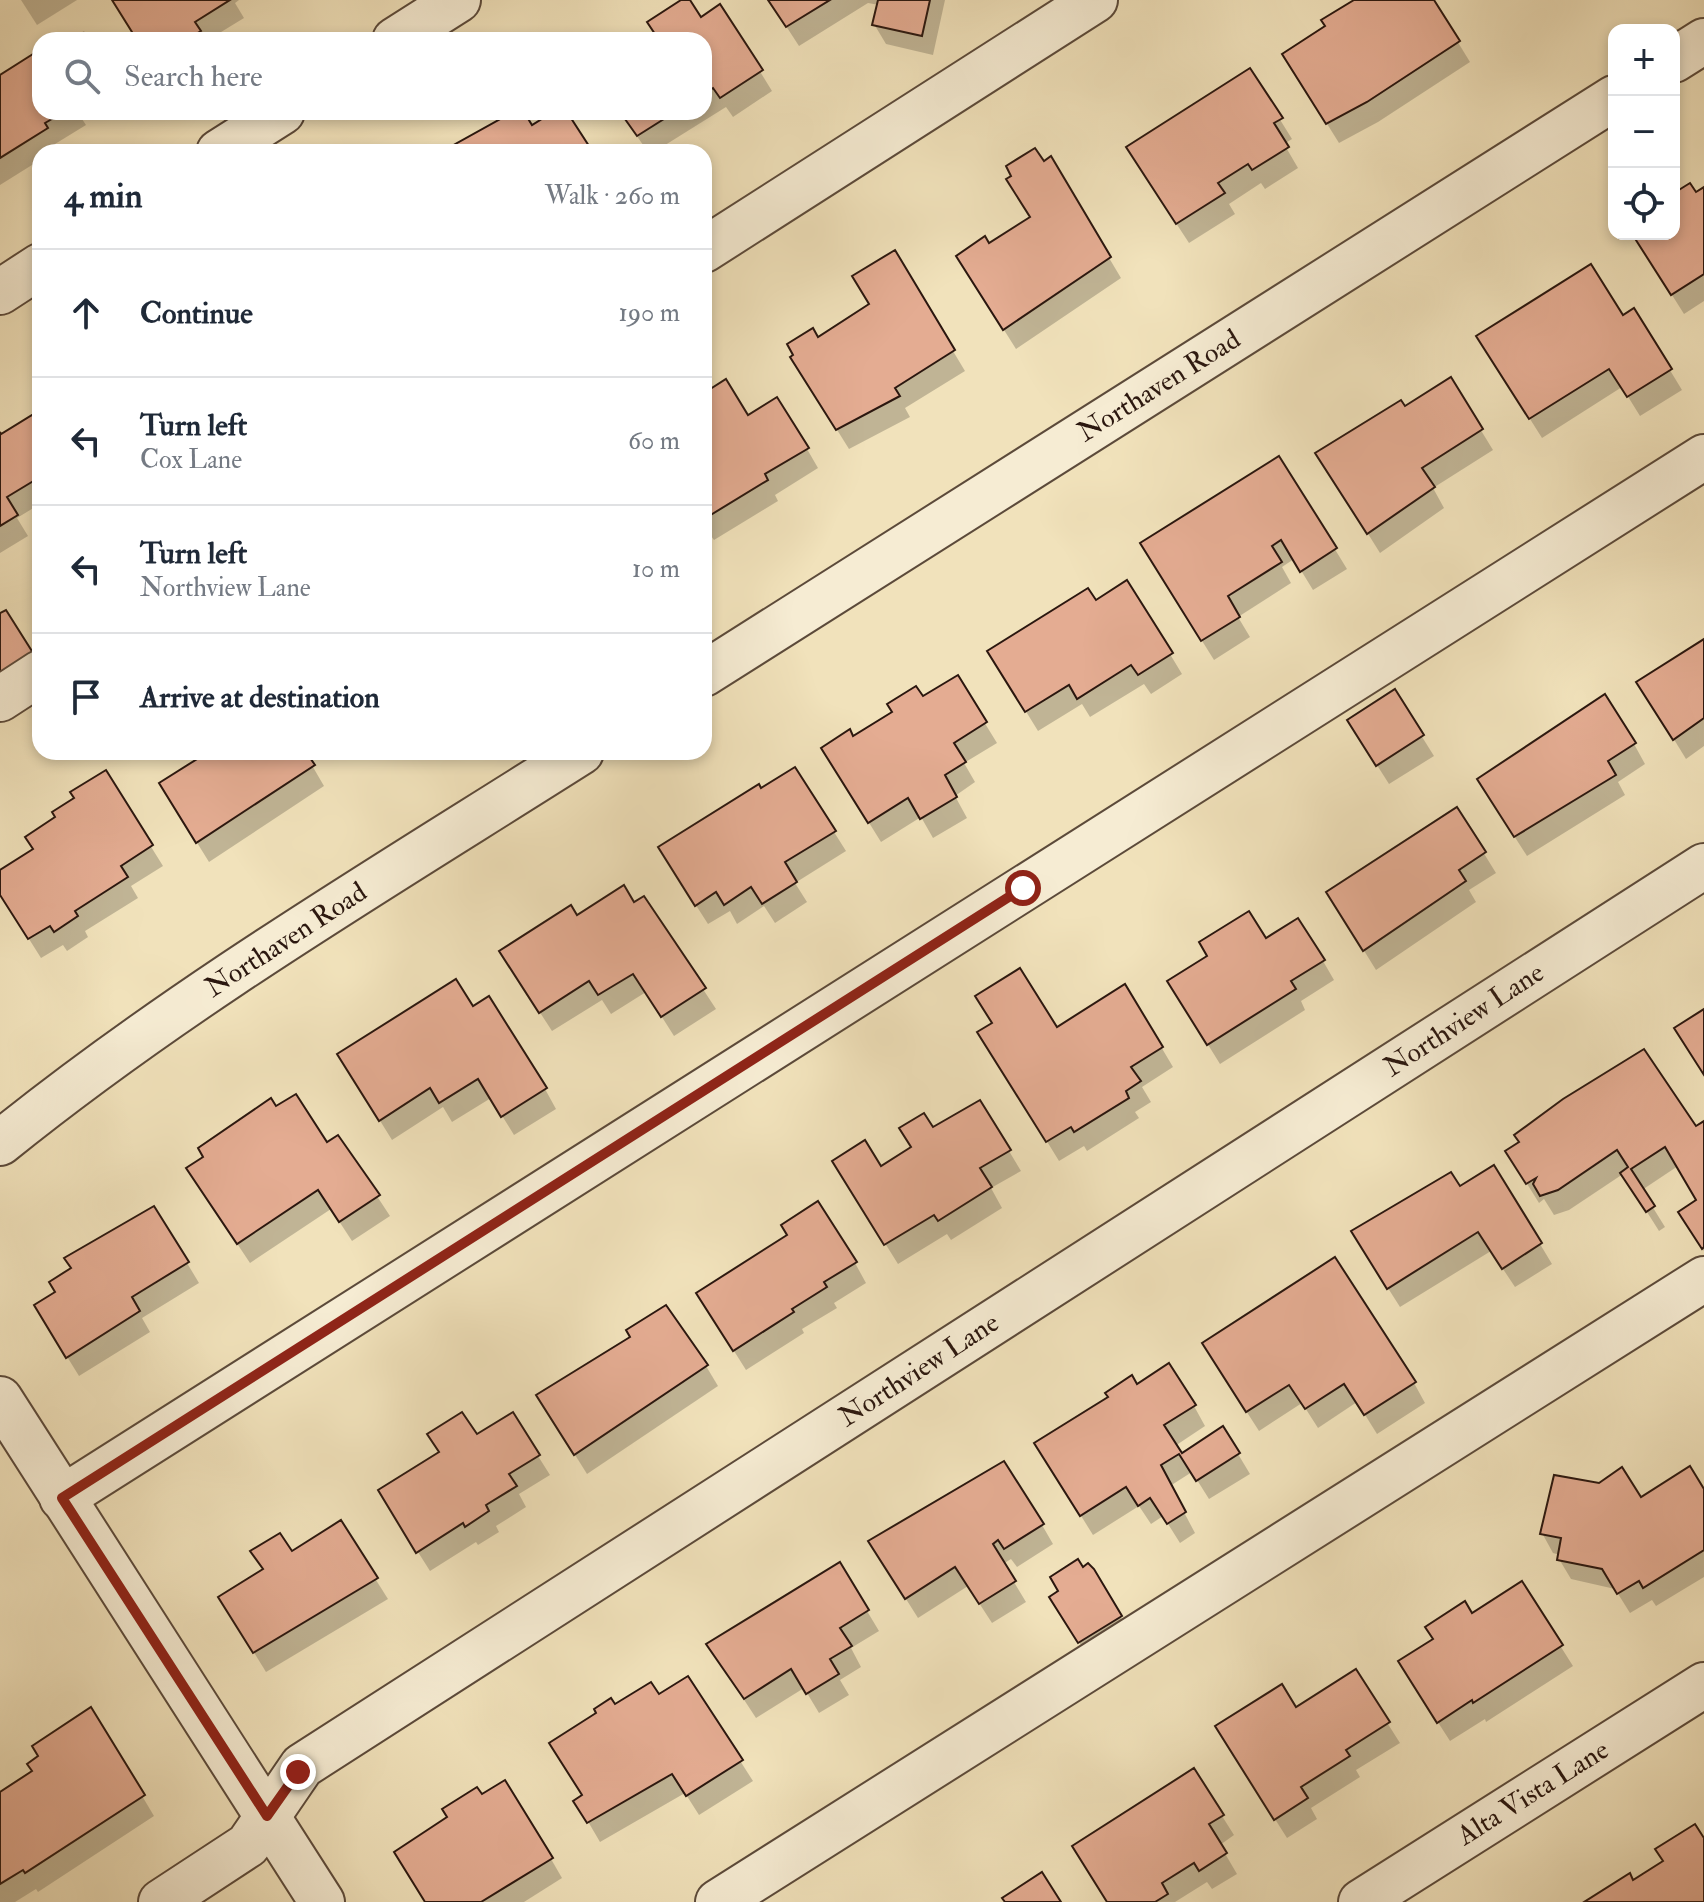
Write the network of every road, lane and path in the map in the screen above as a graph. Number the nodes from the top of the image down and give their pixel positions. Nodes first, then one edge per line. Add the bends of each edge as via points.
1 (458, 0) edge
2 (1095, 0) edge
3 (408, 32) edge
4 (1704, 41) edge
5 (1680, 56) edge
6 (1608, 102) edge
7 (269, 120) edge
8 (232, 144) edge
9 (712, 245) edge
10 (32, 271) edge
11 (0, 292) edge
12 (1704, 457) edge
13 (712, 669) edge
14 (32, 678) edge
15 (0, 699) edge
16 (568, 760) edge
17 (1704, 866) edge
18 (0, 1143) edge
19 (1704, 1279) edge
20 (0, 1399) edge
21 (62, 1498) junction
22 (1704, 1685) edge
23 (267, 1816) junction
24 (161, 1902) edge
25 (322, 1902) edge
26 (718, 1902) edge
27 (1361, 1902) edge

1 - 3 street
2 - 9 street
4 - 5 street
6 - 13 street, Northaven Road
7 - 8 street
10 - 11 street
12 - 21 street
14 - 15 street
16 - 18 street, Northaven Road via 225,977
17 - 23 street, Northview Lane via 302,1766
19 - 26 street
20 - 21 street
21 - 23 street
22 - 27 street, Alta Vista Lane
23 - 24 street, Northview Lane via 248,1845
23 - 25 street

